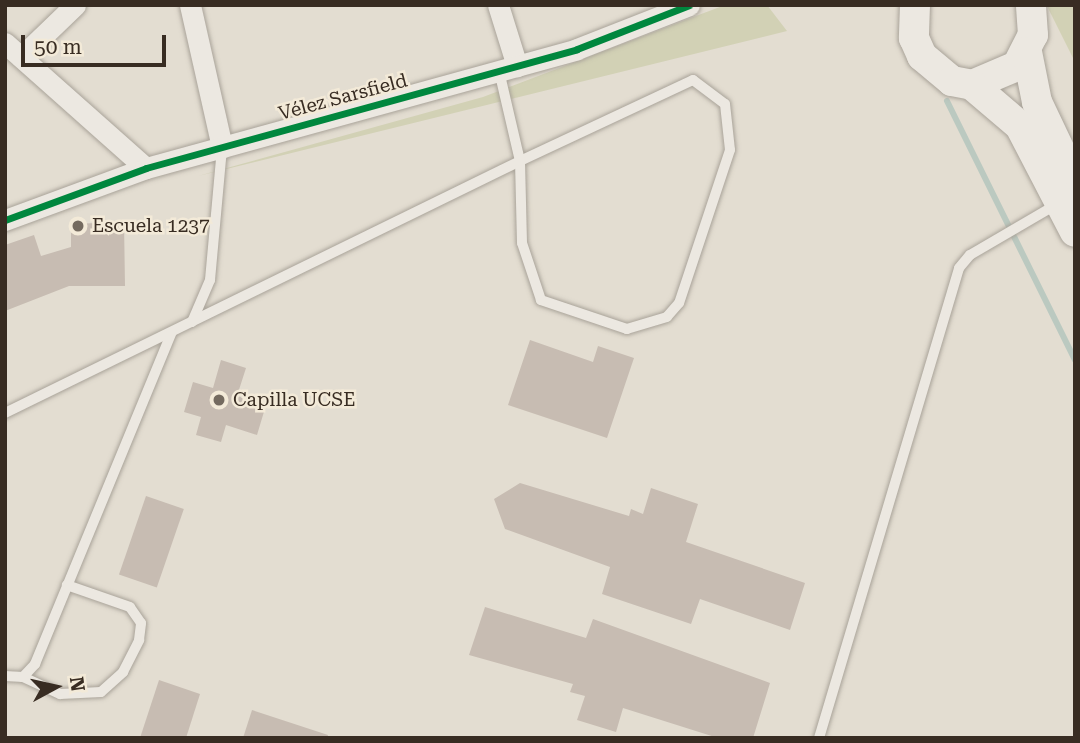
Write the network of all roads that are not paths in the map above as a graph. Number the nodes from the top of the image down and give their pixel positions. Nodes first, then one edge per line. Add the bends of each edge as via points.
1 (75, 5) edge
2 (190, 5) edge
3 (498, 5) edge
4 (689, 5) edge
5 (1031, 5) edge
6 (911, 9) edge
7 (13, 50) edge
8 (1027, 52) junction
9 (508, 68) junction
10 (972, 85) junction
11 (222, 147) junction
12 (520, 161) junction
13 (146, 168) junction
14 (1067, 192) edge
15 (5, 220) edge
16 (1075, 232) edge
17 (192, 321) junction
18 (172, 331) junction
19 (5, 413) edge
20 (67, 585) junction
21 (5, 676) edge
22 (23, 677) junction
23 (819, 738) edge

1 - 7 street
2 - 11 street
3 - 9 street
4 - 9 street, Vélez Sarsfield
5 - 8 main road
6 - 10 main road via 922,56 935,71
7 - 13 street
8 - 10 main road via 1004,76
8 - 14 main road via 1037,102
9 - 11 street, Vélez Sarsfield
9 - 12 lane
10 - 14 main road via 1020,126
11 - 13 street, Vélez Sarsfield
11 - 17 lane via 210,280
12 - 12 lane via 693,80 719,97 731,124 730,150 679,303 667,317 627,329 541,300 522,243
12 - 17 lane
13 - 15 street, Vélez Sarsfield
14 - 16 main road
14 - 23 lane via 960,268
17 - 18 lane
18 - 19 lane
18 - 20 lane
20 - 22 lane via 36,664
20 - 22 lane via 130,607 141,622 139,640 123,672 101,692 60,694
21 - 22 lane

